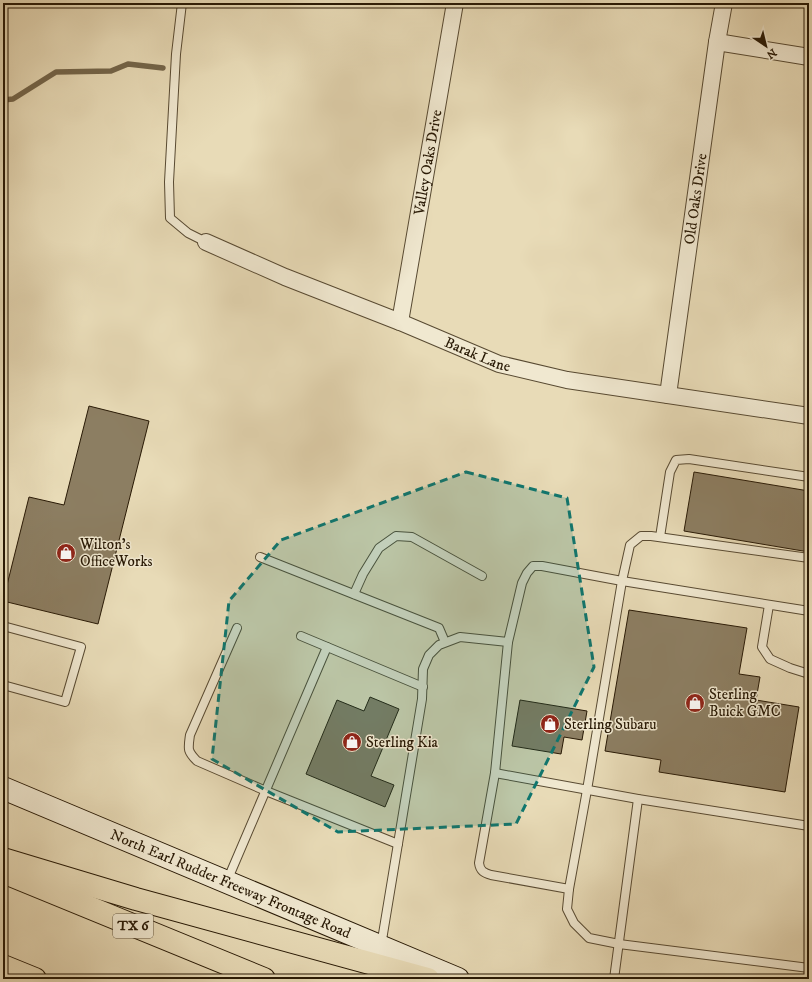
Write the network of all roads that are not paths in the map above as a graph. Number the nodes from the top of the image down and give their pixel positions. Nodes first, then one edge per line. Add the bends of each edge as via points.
1 (182, 3) edge
2 (455, 3) edge
3 (724, 3) edge
4 (717, 42) junction
5 (809, 57) edge
6 (206, 242) joint
7 (400, 322) junction
8 (668, 394) junction
9 (809, 416) edge
10 (809, 477) edge
11 (660, 537) junction
12 (260, 557) dead end
13 (809, 558) edge
14 (482, 576) dead end
15 (622, 581) junction
16 (354, 594) junction
17 (769, 605) junction
18 (809, 611) edge
19 (3, 626) edge
20 (237, 628) dead end
21 (301, 636) dead end
22 (445, 642) junction
23 (508, 642) junction
24 (327, 647) junction
25 (809, 674) edge
26 (3, 685) edge
27 (423, 687) junction
28 (494, 773) junction
29 (3, 788) edge
30 (587, 790) junction
31 (266, 791) junction
32 (638, 799) junction
33 (809, 826) edge
34 (398, 844) junction
35 (3, 859) edge
36 (3, 872) edge
37 (227, 882) junction
38 (569, 888) junction
39 (619, 944) junction
40 (381, 947) junction
41 (3, 966) edge
42 (809, 968) edge
43 (35, 979) edge
44 (264, 979) edge
45 (428, 979) edge
46 (458, 979) edge
47 (614, 979) edge

1 - 6 lane, Barak Lane via 176,54 169,182 170,218 188,233
2 - 7 street, Valley Oaks Drive
3 - 4 street, Old Oaks Drive
4 - 5 street
4 - 8 street, Old Oaks Drive
6 - 7 street, Barak Lane via 285,277
7 - 8 street, Barak Lane via 499,364 567,380
8 - 9 street, Barak Lane
10 - 11 lane via 689,459 676,460 670,472
11 - 13 lane
11 - 15 lane via 641,536 630,545
12 - 16 lane
14 - 16 lane via 412,537 396,536 379,548
15 - 17 lane
15 - 23 lane via 532,566 522,583
15 - 30 lane
16 - 22 lane via 439,628
17 - 18 lane
17 - 25 lane via 762,647 770,659
19 - 26 lane via 81,646 65,702
20 - 31 lane via 190,735 188,749 197,761
21 - 24 lane
22 - 23 lane via 460,636
22 - 27 lane via 430,655 423,669
23 - 28 lane
24 - 27 lane
24 - 31 lane
27 - 34 lane
28 - 30 lane
28 - 38 lane via 480,868 484,873 491,875
29 - 37 main road, North Earl Rudder Freeway Frontage Road
30 - 32 lane
30 - 38 lane
31 - 34 lane
31 - 37 lane
32 - 33 lane
32 - 39 lane
34 - 40 lane
35 - 45 highway via 136,899
36 - 44 highway, TX 6
37 - 40 main road, North Earl Rudder Freeway Frontage Road
38 - 39 lane via 568,909 574,923 589,938
39 - 42 lane
39 - 47 lane
40 - 46 main road, North Earl Rudder Freeway Frontage Road
41 - 43 highway

